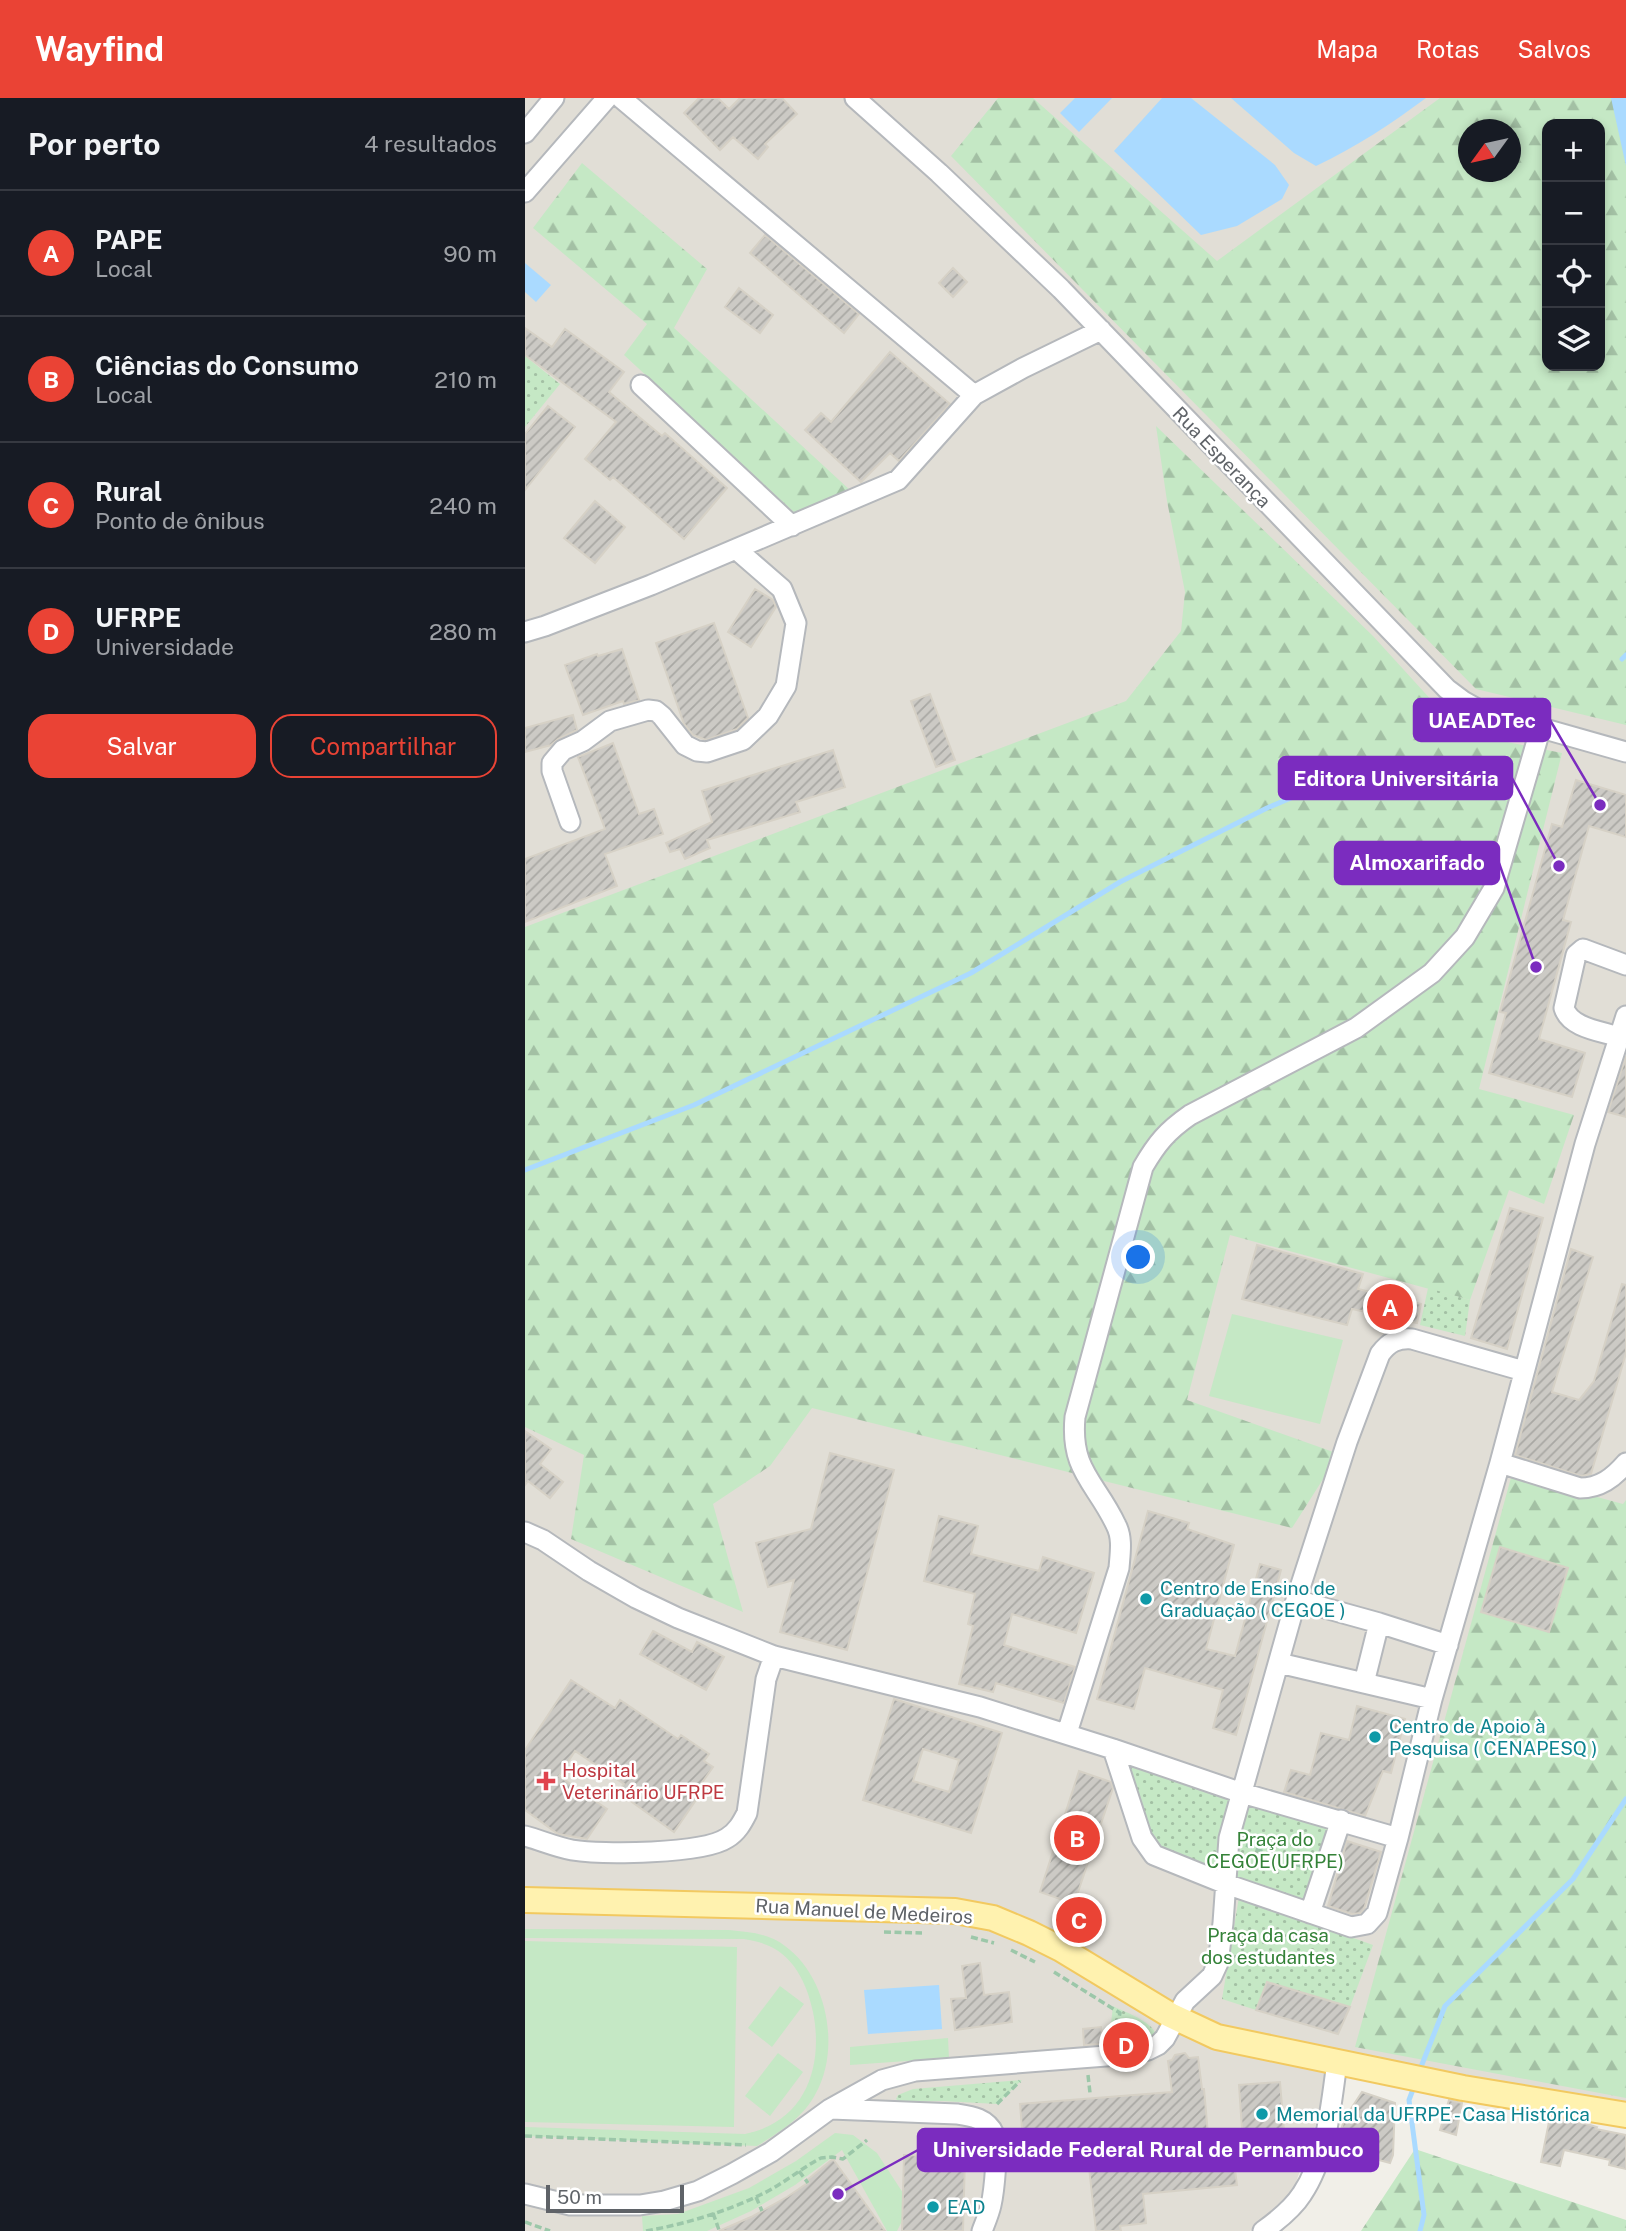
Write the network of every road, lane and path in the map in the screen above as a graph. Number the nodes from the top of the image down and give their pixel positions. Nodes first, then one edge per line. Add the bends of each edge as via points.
1 (607, 98) edge
2 (621, 98) edge
3 (855, 98) edge
4 (550, 99) edge
5 (525, 133) edge
6 (525, 192) edge
7 (1101, 330) junction
8 (641, 386) dead end
9 (974, 395) junction
10 (792, 526) junction
11 (736, 549) junction
12 (525, 632) edge
13 (1541, 727) junction
14 (1626, 752) edge
15 (570, 822) dead end
16 (1626, 965) edge
17 (1626, 1016) edge
18 (1619, 1037) junction
19 (1524, 1371) junction
20 (1500, 1463) junction
21 (1626, 1464) edge
22 (525, 1532) edge
23 (1296, 1600) junction
24 (1379, 1623) junction
25 (1448, 1646) junction
26 (774, 1656) junction
27 (1279, 1663) junction
28 (1364, 1683) junction
29 (1432, 1699) junction
30 (1066, 1733) junction
31 (1112, 1749) junction
32 (1242, 1793) junction
33 (1341, 1820) junction
34 (525, 1836) edge
35 (1229, 1838) junction
36 (1398, 1838) junction
37 (1323, 1874) junction
38 (1226, 1884) junction
39 (525, 1900) edge
40 (1310, 1913) junction
41 (878, 1932) dead end
42 (932, 1934) dead end
43 (959, 1934) dead end
44 (998, 1944) dead end
45 (1010, 1950) dead end
46 (1035, 1962) dead end
47 (1048, 1968) dead end
48 (1177, 2018) junction
49 (1115, 2037) dead end
50 (1337, 2062) junction
51 (1088, 2075) dead end
52 (1022, 2080) dead end
53 (1090, 2093) dead end
54 (997, 2104) dead end
55 (830, 2109) junction
56 (1626, 2115) edge
57 (867, 2140) dead end
58 (799, 2171) junction
59 (808, 2183) dead end
60 (531, 2196) edge
61 (756, 2197) junction
62 (762, 2211) dead end
63 (713, 2213) junction
64 (525, 2222) edge
65 (671, 2228) edge
66 (719, 2230) edge
67 (550, 2231) edge
68 (646, 2231) edge
69 (982, 2231) edge
70 (1263, 2231) edge

1 - 6 street
2 - 9 street
3 - 7 street, Rua Esperança
4 - 5 street
7 - 9 street
7 - 13 street, Rua Esperança via 1438,681 1481,711
8 - 10 street
9 - 10 street via 898,480
10 - 11 street
11 - 12 street
11 - 15 street via 782,589 796,624 786,687 768,716 743,740 706,751 685,745 656,711 601,726 563,750 552,763
13 - 14 street, Rua Esperança
13 - 30 street via 1494,888 1465,937 1432,974 1356,1027 1169,1129 1143,1167 1075,1417 1073,1435 1082,1471 1118,1527 1121,1546 1119,1568
16 - 18 street via 1580,950 1564,1008 1575,1023
17 - 18 street
18 - 19 street via 1584,1144
19 - 20 street
19 - 23 street via 1412,1339 1386,1345 1347,1443
20 - 21 street via 1580,1488 1604,1483
20 - 25 street
22 - 26 street via 636,1598
23 - 24 street
23 - 27 street
24 - 25 street
24 - 28 street
25 - 29 street
26 - 30 street
26 - 34 street via 766,1679 747,1813 729,1838 701,1848 624,1853 569,1849
27 - 28 street
27 - 32 street
28 - 29 street
29 - 36 street
30 - 31 street
31 - 32 street
31 - 38 street via 1149,1850
32 - 33 street
32 - 35 street
33 - 36 street
33 - 37 street
35 - 37 path
35 - 38 street
36 - 40 street via 1377,1913 1367,1924 1351,1927
37 - 40 street
38 - 40 street
38 - 48 street via 1217,1963 1212,1976 1185,2001
39 - 48 main road, Rua Manuel de Medeiros via 955,1911 993,1918 1030,1933
41 - 42 path
43 - 44 path
45 - 46 path
47 - 49 path via 1120,2013
48 - 50 main road, Rua Manuel de Medeiros via 1217,2036
48 - 55 street via 1165,2038 1148,2050 915,2071 882,2080
50 - 56 main road, Rua Manuel de Medeiros
50 - 70 street via 1313,2172 1302,2195
51 - 53 path
52 - 54 path
55 - 60 street via 771,2152 698,2191 640,2205 570,2204
55 - 69 street via 957,2113 985,2122 996,2145 991,2205
57 - 58 path via 843,2159 821,2158
58 - 59 path
58 - 61 path
61 - 62 path
61 - 63 path
63 - 65 path
63 - 66 path
64 - 67 path
65 - 68 path

